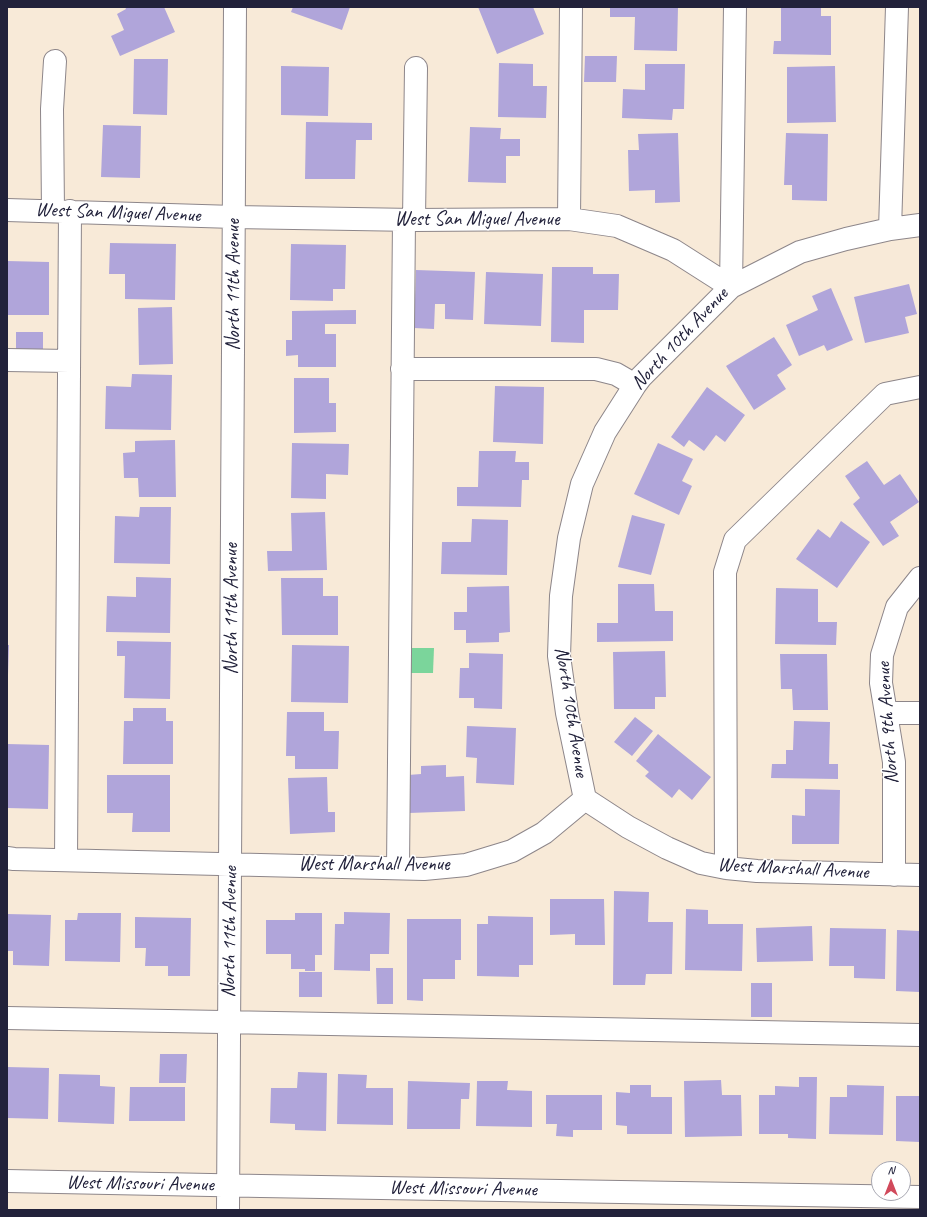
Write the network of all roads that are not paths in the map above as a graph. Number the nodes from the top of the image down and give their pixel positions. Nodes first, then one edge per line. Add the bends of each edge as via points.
1 (235, 7) edge
2 (571, 7) edge
3 (735, 7) edge
4 (897, 7) edge
5 (55, 61) dead end
6 (416, 68) dead end
7 (7, 210) edge
8 (61, 211) junction
9 (234, 217) junction
10 (569, 219) junction
11 (409, 220) junction
12 (920, 225) edge
13 (890, 229) junction
14 (730, 287) junction
15 (7, 360) edge
16 (69, 361) junction
17 (402, 368) junction
18 (635, 385) junction
19 (920, 387) edge
20 (919, 579) edge
21 (886, 713) junction
22 (920, 713) edge
23 (585, 799) junction
24 (7, 858) edge
25 (66, 860) junction
26 (231, 863) junction
27 (398, 868) junction
28 (726, 868) junction
29 (894, 875) junction
30 (920, 876) edge
31 (7, 1018) edge
32 (228, 1022) junction
33 (920, 1034) edge
34 (7, 1181) edge
35 (228, 1186) junction
36 (920, 1198) edge
37 (228, 1210) edge

1 - 9 street, North 11th Avenue
2 - 10 street
3 - 14 street, North 10th Avenue
4 - 13 street
5 - 8 street via 52,109
6 - 11 street
7 - 8 street, West San Miguel Avenue
8 - 9 street, West San Miguel Avenue
8 - 16 street
9 - 11 street, West San Miguel Avenue
9 - 26 street, North 11th Avenue
10 - 11 street, West San Miguel Avenue
10 - 14 street, West San Miguel Avenue via 617,226 673,250
11 - 17 street
12 - 13 street
13 - 14 street via 800,252
14 - 18 street, North 10th Avenue
15 - 16 street
16 - 25 street
17 - 18 street via 596,369 616,374
17 - 27 street
18 - 23 street, North 10th Avenue via 605,432 582,484 569,538 561,596 559,656 567,713
19 - 28 street via 885,394 735,540 725,572
20 - 21 street, North 9th Avenue via 897,607 882,655 881,683
21 - 22 street
21 - 29 street, North 9th Avenue via 894,762
23 - 27 street, West Marshall Avenue via 544,833 512,851 466,866
23 - 28 street, West Marshall Avenue via 667,848 701,863
24 - 25 street, West Marshall Avenue
25 - 26 street, West Marshall Avenue
26 - 27 street, West Marshall Avenue
26 - 32 street, North 11th Avenue
28 - 29 street, West Marshall Avenue
29 - 30 street, West Marshall Avenue
31 - 32 street
32 - 33 street
32 - 35 street, North 11th Avenue
34 - 35 street, West Missouri Avenue
35 - 36 street, West Missouri Avenue
35 - 37 street, North 11th Avenue

